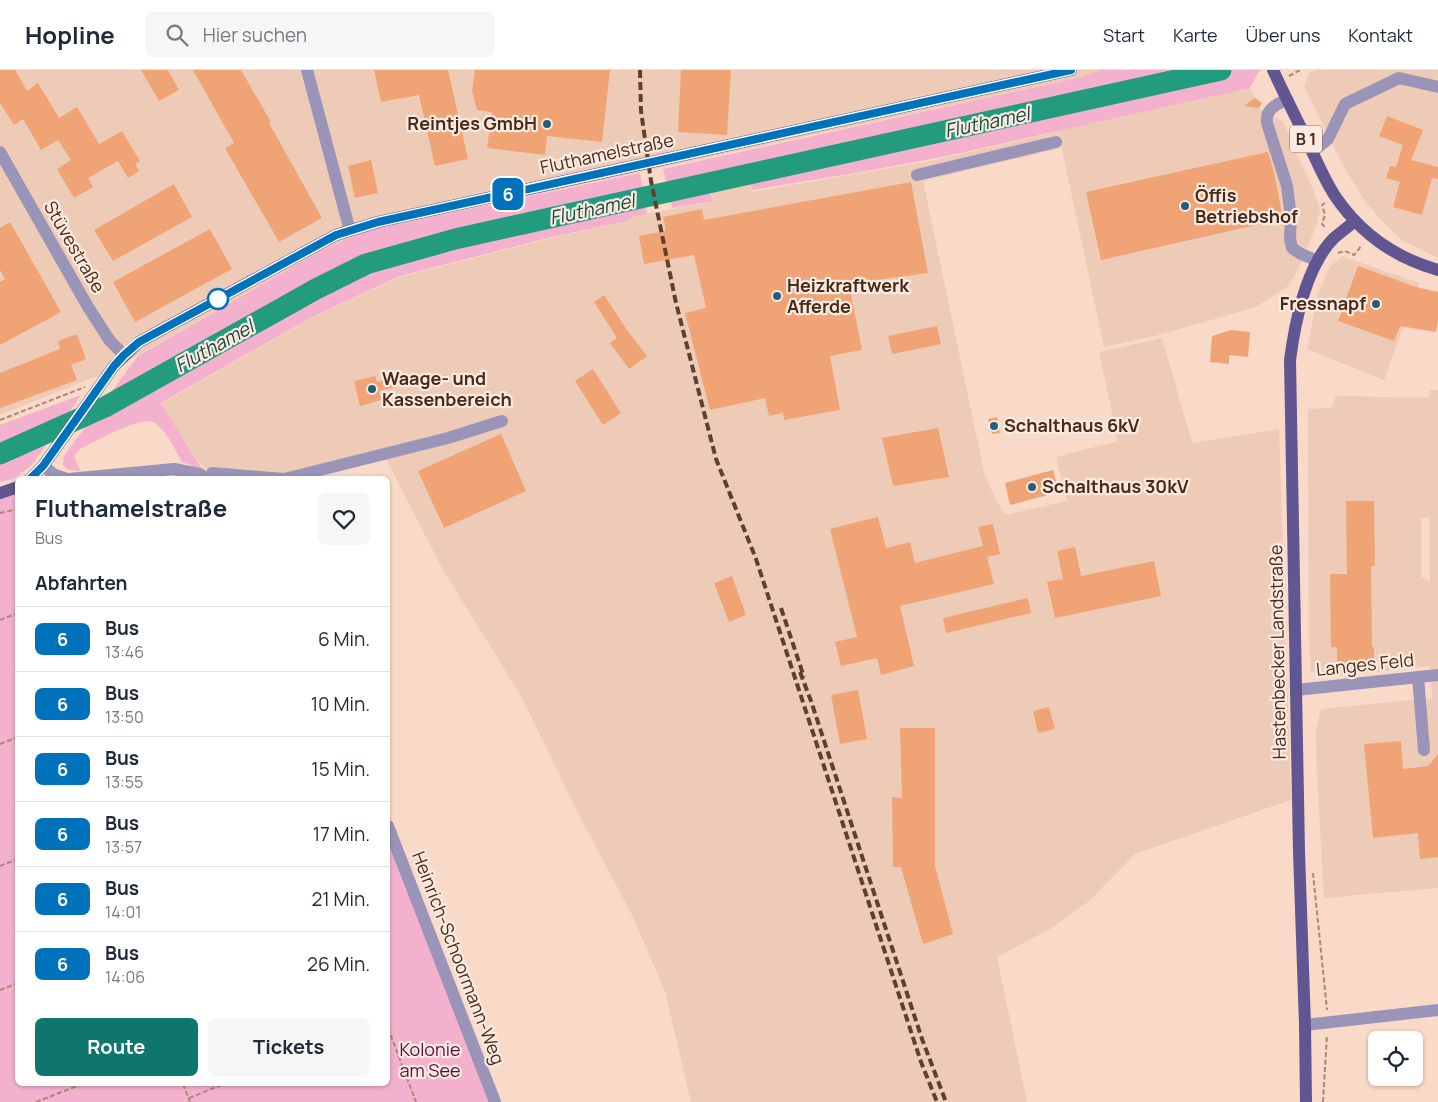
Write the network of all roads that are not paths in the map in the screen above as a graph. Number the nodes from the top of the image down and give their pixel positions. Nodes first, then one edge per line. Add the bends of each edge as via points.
1 (307, 70) edge
2 (1071, 70) edge
3 (1054, 72) edge
4 (1276, 76) edge
5 (1438, 87) edge
6 (1287, 99) junction
7 (1056, 142) dead end
8 (0, 152) edge
9 (1312, 152) junction
10 (917, 175) dead end
11 (1356, 221) junction
12 (350, 231) junction
13 (1318, 261) junction
14 (1438, 270) edge
15 (124, 355) junction
16 (502, 421) dead end
17 (43, 466) junction
18 (33, 476) edge
19 (58, 476) edge
20 (100, 476) edge
21 (208, 476) edge
22 (296, 476) edge
23 (15, 488) edge
24 (0, 493) edge
25 (1438, 675) edge
26 (1418, 677) junction
27 (1296, 690) junction
28 (1424, 750) dead end
29 (390, 831) edge
30 (1438, 1010) edge
31 (1305, 1025) junction
32 (495, 1102) edge
33 (1306, 1102) edge

1 - 12 street
2 - 3 main road, Fluthamelstraße
3 - 12 main road, Fluthamelstraße via 378,222
4 - 6 main road, B 1
5 - 9 street via 1399,78 1345,104 1328,139
6 - 9 main road, B 1
6 - 13 street via 1269,110 1267,123 1287,186 1292,248
7 - 10 street
8 - 15 street, Stüvestraße via 88,307 110,341
9 - 11 main road, B 1 via 1336,197
11 - 13 main road, Hastenbecker Landstraße via 1334,238
11 - 14 main road, B 1 via 1391,251
12 - 15 main road, Fluthamelstraße via 336,235 146,338
13 - 27 main road, Hastenbecker Landstraße via 1305,292 1290,360
15 - 17 main road, Fluthamelstraße
16 - 22 street
17 - 18 main road, Fluthamelstraße
17 - 19 street
20 - 21 street via 174,469
23 - 24 main road
25 - 26 street, Langes Feld
26 - 27 street, Langes Feld
26 - 28 street
27 - 31 main road, Hastenbecker Landstraße
29 - 32 street, Heinrich-Schoormann-Weg
30 - 31 street
31 - 33 main road, Hastenbecker Landstraße

